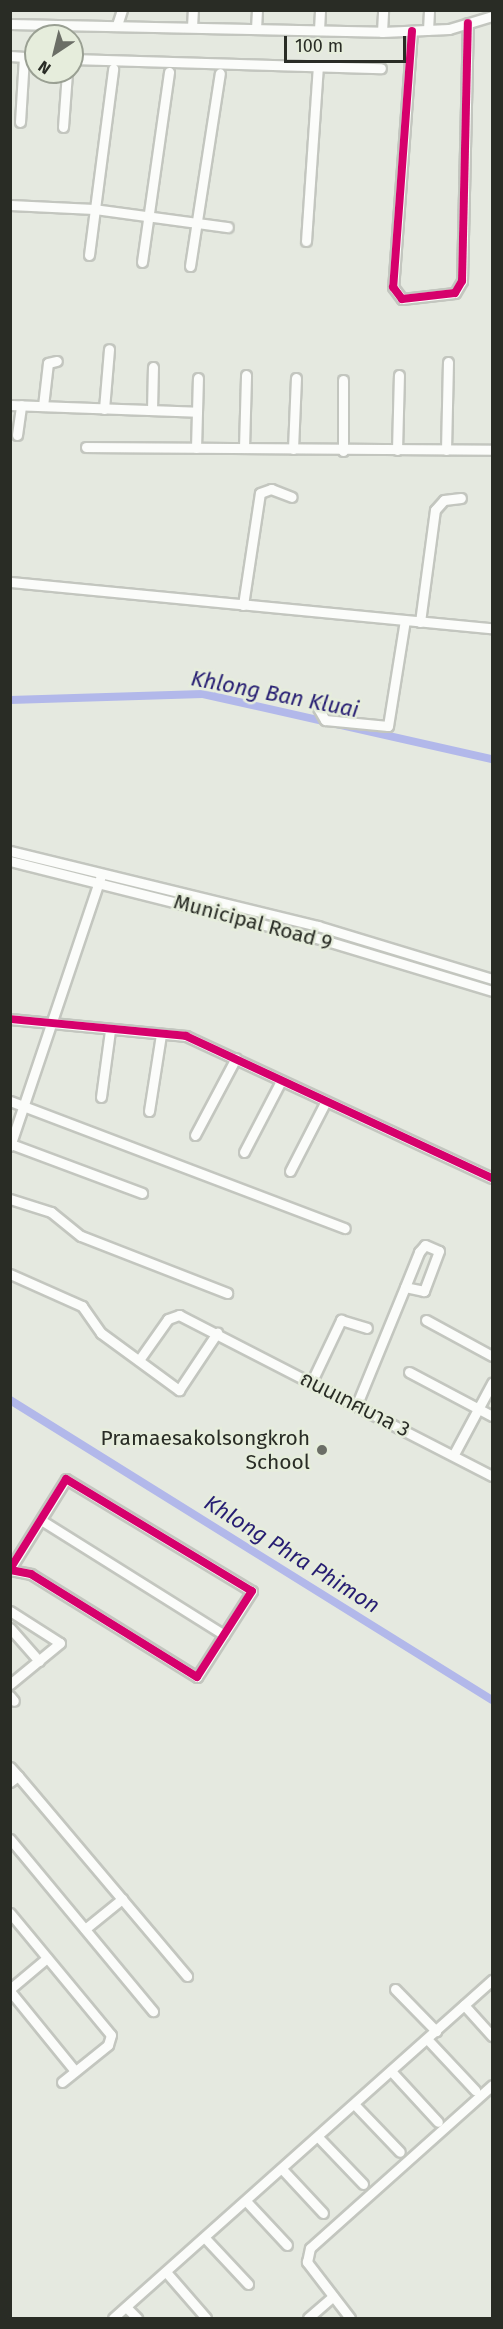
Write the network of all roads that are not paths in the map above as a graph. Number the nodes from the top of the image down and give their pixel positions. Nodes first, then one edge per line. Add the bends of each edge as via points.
1 (122, 10) edge
2 (193, 10) edge
3 (256, 10) edge
4 (320, 10) edge
5 (383, 10) edge
6 (429, 10) edge
7 (475, 10) edge
8 (492, 16) edge
9 (472, 22) junction
10 (10, 24) edge
11 (117, 25) junction
12 (192, 27) junction
13 (256, 28) junction
14 (319, 30) junction
15 (428, 30) junction
16 (412, 31) junction
17 (382, 32) junction
18 (10, 56) edge
19 (24, 57) joint
20 (84, 59) edge
21 (318, 66) junction
22 (381, 68) dead end
23 (113, 69) dead end
24 (169, 72) dead end
25 (220, 72) dead end
26 (66, 84) edge
27 (20, 122) dead end
28 (63, 127) dead end
29 (10, 204) edge
30 (94, 209) junction
31 (149, 219) junction
32 (199, 227) junction
33 (228, 227) dead end
34 (306, 241) dead end
35 (89, 255) dead end
36 (142, 262) dead end
37 (190, 266) dead end
38 (109, 349) dead end
39 (57, 361) dead end
40 (448, 362) dead end
41 (153, 367) dead end
42 (246, 375) dead end
43 (399, 375) dead end
44 (198, 378) dead end
45 (296, 378) dead end
46 (343, 380) dead end
47 (16, 405) edge
48 (43, 406) junction
49 (104, 409) junction
50 (152, 410) junction
51 (197, 412) junction
52 (17, 435) dead end
53 (87, 447) dead end
54 (196, 448) junction
55 (244, 448) junction
56 (293, 449) junction
57 (397, 450) junction
58 (446, 450) junction
59 (492, 450) edge
60 (343, 451) junction
61 (292, 497) dead end
62 (461, 498) dead end
63 (10, 582) edge
64 (243, 605) junction
65 (405, 620) junction
66 (420, 622) junction
67 (492, 628) edge
68 (318, 708) dead end
69 (10, 851) edge
70 (10, 861) edge
71 (102, 872) junction
72 (99, 882) junction
73 (492, 979) edge
74 (492, 991) edge
75 (10, 1019) edge
76 (51, 1025) junction
77 (110, 1030) junction
78 (161, 1034) junction
79 (236, 1058) junction
80 (281, 1081) junction
81 (101, 1097) dead end
82 (10, 1101) edge
83 (325, 1103) junction
84 (25, 1105) junction
85 (148, 1111) dead end
86 (195, 1134) dead end
87 (11, 1145) edge
88 (243, 1152) dead end
89 (290, 1171) dead end
90 (492, 1178) edge
91 (142, 1193) dead end
92 (10, 1199) edge
93 (345, 1227) dead end
94 (10, 1274) edge
95 (405, 1287) junction
96 (227, 1293) dead end
97 (426, 1320) dead end
98 (367, 1328) dead end
99 (217, 1333) junction
100 (492, 1356) edge
101 (139, 1360) junction
102 (409, 1372) dead end
103 (312, 1382) junction
104 (492, 1383) edge
105 (357, 1404) junction
106 (479, 1409) junction
107 (492, 1416) edge
108 (454, 1454) junction
109 (492, 1476) edge
110 (41, 1520) junction
111 (10, 1570) edge
112 (10, 1611) edge
113 (10, 1628) edge
114 (224, 1635) junction
115 (39, 1661) junction
116 (10, 1684) edge
117 (10, 1767) edge
118 (14, 1779) edge
119 (10, 1839) edge
120 (122, 1899) junction
121 (10, 1913) edge
122 (85, 1929) junction
123 (47, 1958) junction
124 (187, 1976) dead end
125 (492, 1980) edge
126 (395, 1989) dead end
127 (10, 1990) edge
128 (464, 2005) junction
129 (153, 2011) dead end
130 (436, 2031) junction
131 (492, 2036) edge
132 (428, 2040) junction
133 (75, 2071) junction
134 (391, 2071) junction
135 (62, 2082) dead end
136 (492, 2085) edge
137 (475, 2090) dead end
138 (354, 2104) junction
139 (438, 2122) dead end
140 (318, 2137) junction
141 (400, 2152) dead end
142 (282, 2169) junction
143 (363, 2184) dead end
144 (246, 2201) junction
145 (323, 2213) dead end
146 (204, 2238) junction
147 (287, 2245) dead end
148 (166, 2272) junction
149 (248, 2284) dead end
150 (333, 2296) junction
151 (126, 2307) junction
152 (113, 2319) edge
153 (137, 2319) edge
154 (206, 2319) edge
155 (309, 2319) edge
156 (350, 2319) edge

1 - 11 street
2 - 12 street
3 - 13 street
4 - 14 street
5 - 17 street
6 - 15 street
7 - 9 street
8 - 9 street
9 - 15 street
9 - 16 street via 462,281 455,293 402,299 393,287
10 - 11 street
11 - 12 street
12 - 13 street
13 - 14 street
14 - 17 street
15 - 16 street
16 - 17 street
18 - 19 street
19 - 27 street
20 - 21 street
21 - 22 street
21 - 34 street
23 - 30 street
24 - 31 street
25 - 32 street
26 - 28 street
29 - 30 street
30 - 31 street
30 - 35 street
31 - 32 street
31 - 36 street
32 - 33 street
32 - 37 street
38 - 49 street
39 - 48 street via 48,363
40 - 58 street
41 - 50 street
42 - 55 street
43 - 57 street
44 - 51 street
45 - 56 street
46 - 60 street
47 - 48 street
47 - 52 street
48 - 49 street
49 - 50 street
50 - 51 street
51 - 54 street
53 - 54 street
54 - 55 street
55 - 56 street
56 - 60 street
57 - 58 street
57 - 60 street
58 - 59 street
61 - 64 street via 272,489 260,493
62 - 66 street via 440,502 435,510
63 - 64 street
64 - 65 street
65 - 66 street
65 - 68 street via 388,726 325,720
66 - 67 street
69 - 71 street, Municipal Road 9
70 - 72 street, Municipal Road 9
71 - 72 street
71 - 73 street, Municipal Road 9 via 318,926
72 - 74 street, Municipal Road 9 via 317,938
72 - 76 street
75 - 76 street
76 - 77 street
76 - 84 street
77 - 78 street
77 - 81 street
78 - 79 street via 186,1036
78 - 85 street
79 - 80 street
79 - 86 street
80 - 83 street
80 - 88 street
82 - 84 street
83 - 89 street
83 - 90 street
84 - 87 street
84 - 93 street
87 - 91 street
92 - 96 street via 51,1212 81,1236
94 - 101 street via 82,1306 101,1333
95 - 95 street via 422,1247 439,1251 424,1291
95 - 105 street
97 - 100 street
98 - 103 street via 341,1320
99 - 101 street, ถนนเทศบาล 3 via 174,1315
99 - 101 street via 179,1390
99 - 103 street, ถนนเทศบาล 3
102 - 106 street
103 - 105 street, ถนนเทศบาล 3
104 - 106 street
105 - 108 street, ถนนเทศบาล 3
106 - 107 street
106 - 108 street
108 - 109 street, ถนนเทศบาล 3
110 - 111 street
110 - 114 street
110 - 114 street via 66,1479 252,1591
111 - 114 street via 31,1574 197,1677
112 - 115 street via 60,1643
113 - 115 street
115 - 116 street
117 - 118 street
118 - 120 street
119 - 122 street
120 - 122 street
120 - 124 street
121 - 123 street
122 - 129 street
123 - 127 street
123 - 133 street via 112,2041
125 - 128 street
126 - 130 street
127 - 133 street
128 - 130 street
128 - 131 street
130 - 132 street
132 - 134 street
132 - 137 street
133 - 135 street
134 - 138 street
134 - 139 street
136 - 150 street via 310,2248 307,2262
138 - 140 street
138 - 141 street
140 - 142 street
140 - 143 street
142 - 144 street
142 - 145 street
144 - 146 street
144 - 147 street
146 - 148 street
146 - 149 street
148 - 151 street
148 - 154 street
150 - 155 street
150 - 156 street
151 - 152 street
151 - 153 street

